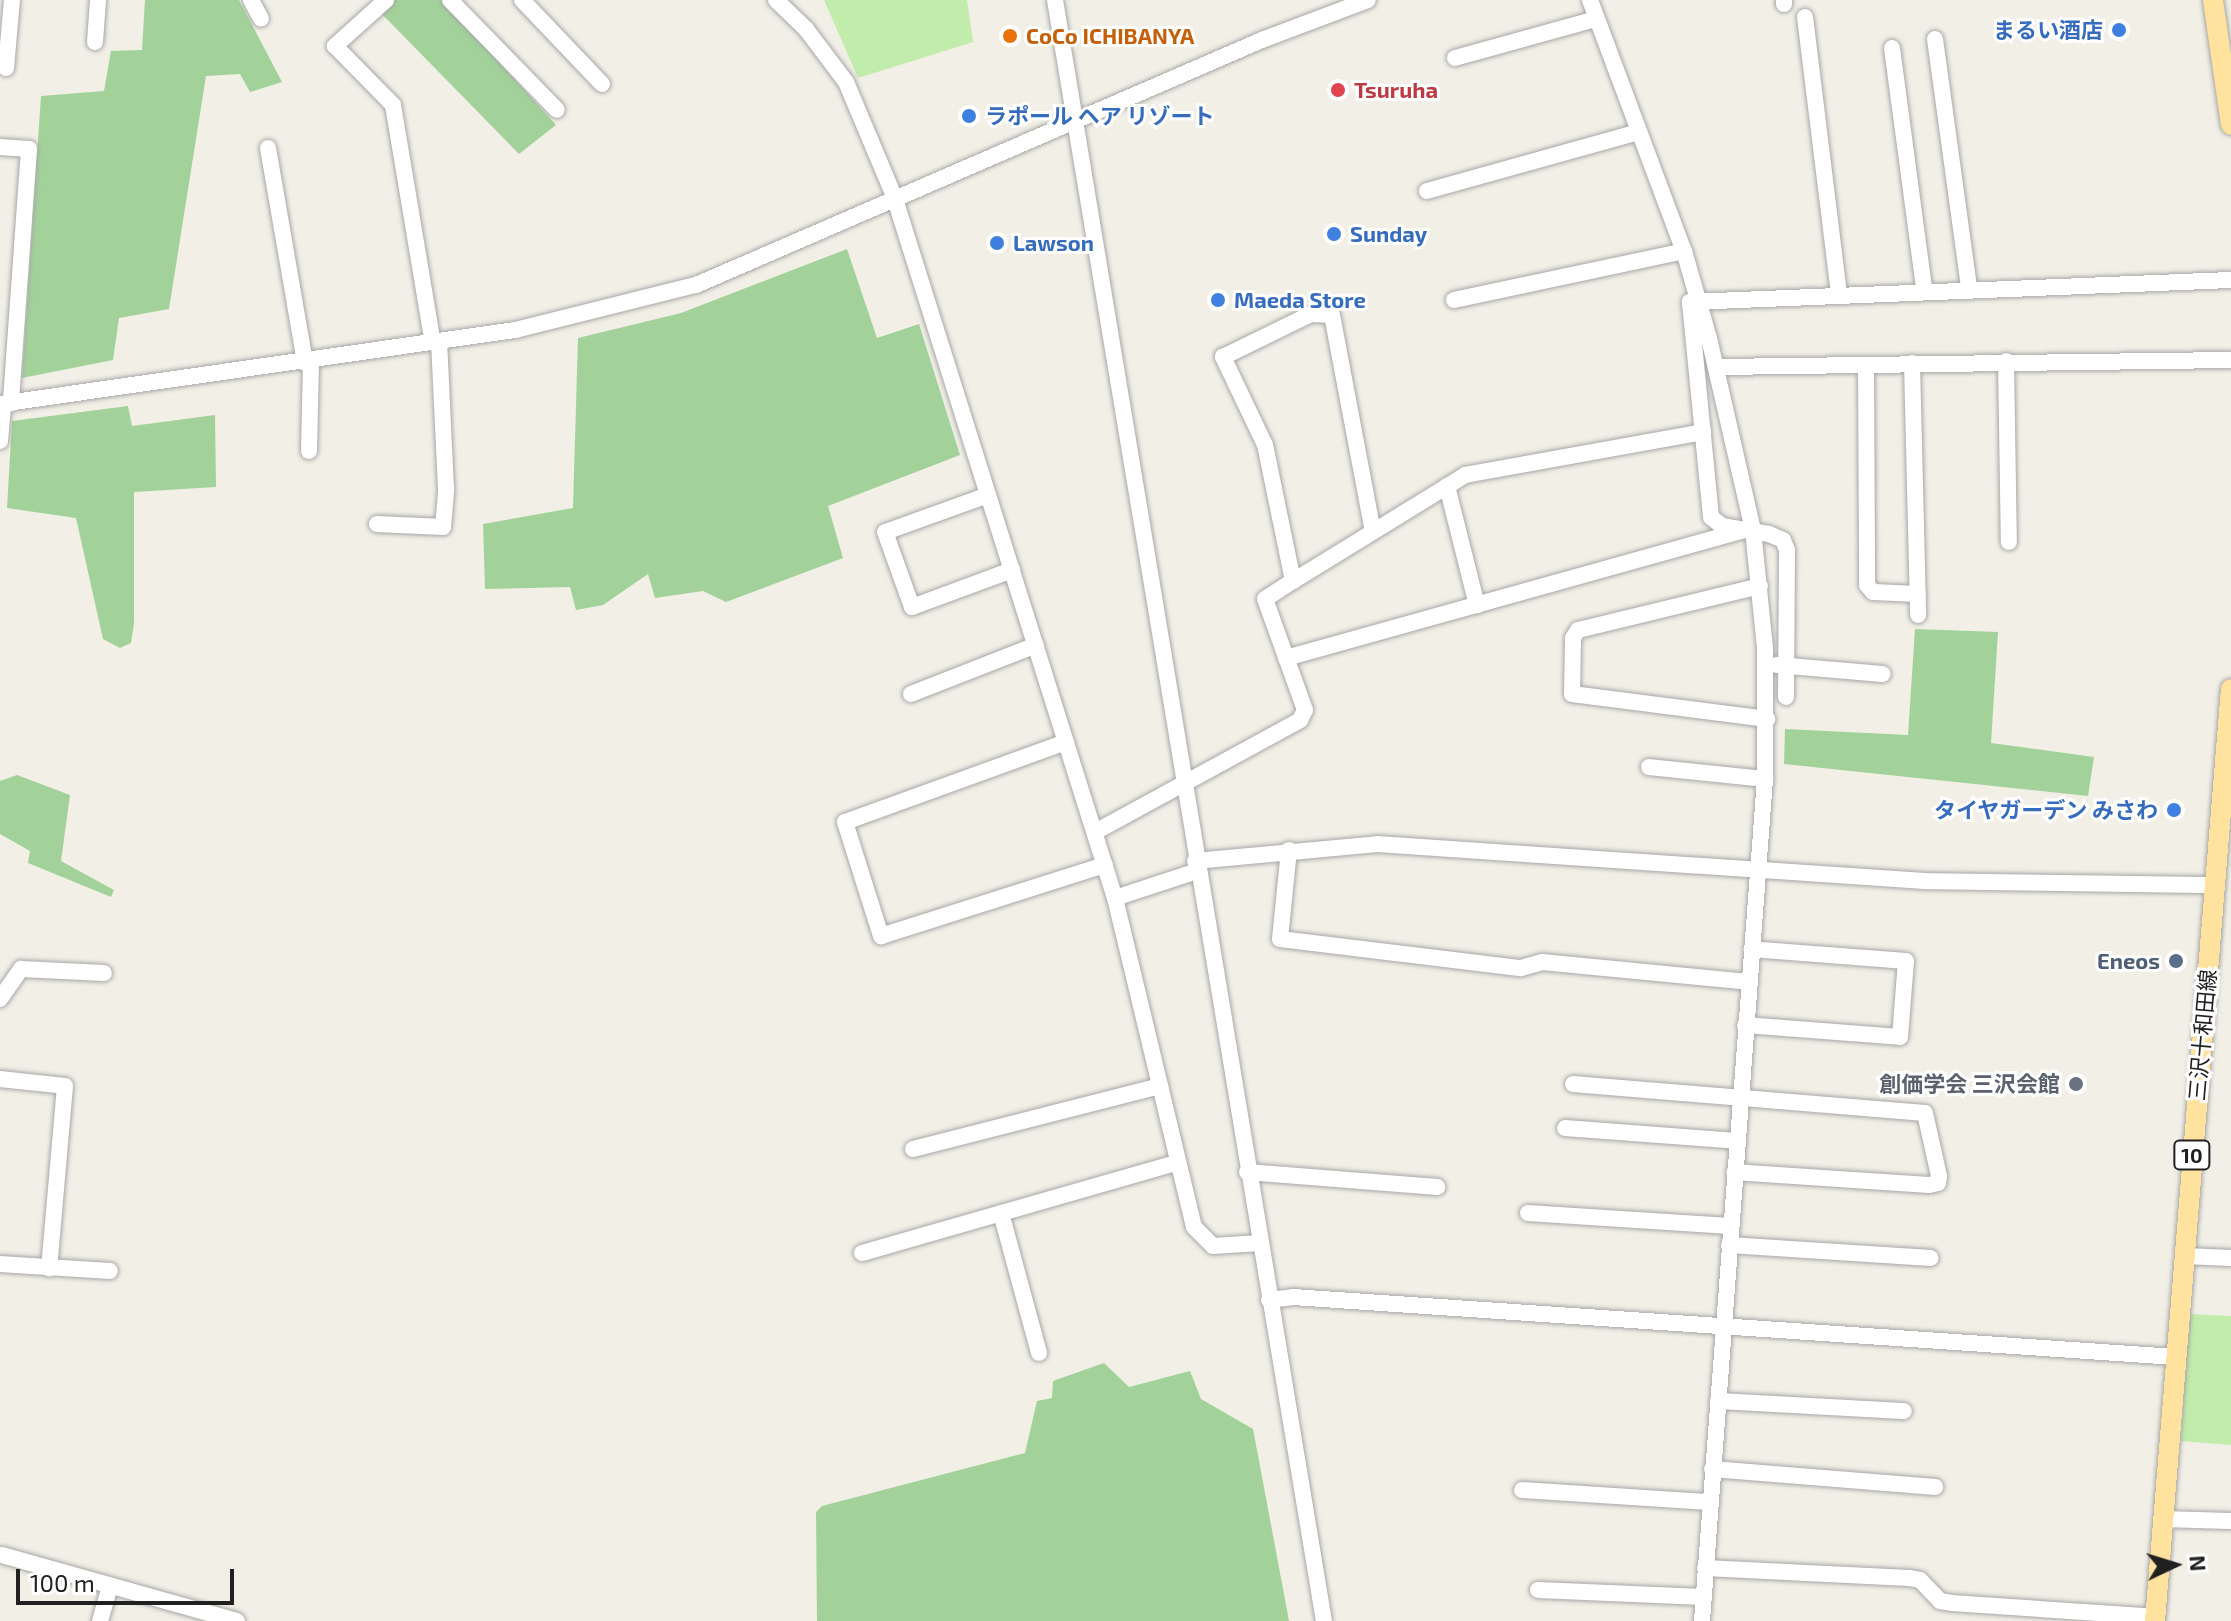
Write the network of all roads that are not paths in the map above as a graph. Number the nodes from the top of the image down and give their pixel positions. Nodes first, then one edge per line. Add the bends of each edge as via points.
1 (12, 0) edge
2 (98, 0) edge
3 (251, 0) edge
4 (450, 0) edge
5 (522, 0) edge
6 (776, 0) edge
7 (1055, 0) edge
8 (1368, 0) edge
9 (1590, 0) edge
10 (2213, 0) edge
11 (383, 1) edge
12 (1805, 17) dead end
13 (261, 19) dead end
14 (1596, 19) junction
15 (1935, 39) dead end
16 (95, 42) dead end
17 (1892, 48) dead end
18 (1455, 58) dead end
19 (6, 68) dead end
20 (602, 84) dead end
21 (557, 110) dead end
22 (1074, 122) junction
23 (2231, 125) edge
24 (1639, 132) junction
25 (0, 147) edge
26 (268, 148) dead end
27 (1427, 191) dead end
28 (894, 196) junction
29 (1684, 251) junction
30 (2231, 280) edge
31 (1969, 287) junction
32 (1924, 289) junction
33 (1839, 292) junction
34 (1454, 300) dead end
35 (1698, 301) junction
36 (436, 343) junction
37 (2231, 360) edge
38 (2006, 361) junction
39 (308, 362) junction
40 (1912, 363) junction
41 (1866, 365) junction
42 (1717, 367) junction
43 (5, 404) edge
44 (1703, 432) junction
45 (0, 441) edge
46 (309, 451) dead end
47 (1447, 486) junction
48 (988, 495) junction
49 (377, 524) dead end
50 (1748, 530) junction
51 (1373, 531) junction
52 (2009, 542) dead end
53 (1012, 570) junction
54 (1293, 581) junction
55 (1760, 586) junction
56 (1918, 594) junction
57 (1477, 605) junction
58 (1918, 615) dead end
59 (1036, 645) junction
60 (1286, 658) junction
61 (1786, 664) junction
62 (1765, 665) junction
63 (1883, 674) dead end
64 (2231, 689) edge
65 (911, 694) dead end
66 (1786, 697) dead end
67 (1767, 719) junction
68 (1066, 742) junction
69 (1649, 767) dead end
70 (1765, 779) junction
71 (1184, 785) junction
72 (1095, 832) junction
73 (1289, 850) junction
74 (1105, 865) junction
75 (1196, 866) junction
76 (1756, 869) junction
77 (2214, 885) junction
78 (1115, 898) junction
79 (1751, 949) junction
80 (104, 973) dead end
81 (1748, 982) junction
82 (0, 999) edge
83 (1745, 1025) junction
84 (0, 1079) edge
85 (1573, 1084) dead end
86 (1160, 1086) junction
87 (1740, 1095) junction
88 (1565, 1128) dead end
89 (1737, 1141) junction
90 (913, 1149) dead end
91 (1176, 1163) junction
92 (1247, 1172) junction
93 (1734, 1172) junction
94 (1437, 1187) dead end
95 (1001, 1213) junction
96 (1528, 1213) dead end
97 (1730, 1226) junction
98 (1260, 1243) junction
99 (1729, 1245) junction
100 (862, 1253) dead end
101 (2184, 1256) junction
102 (1931, 1258) dead end
103 (2231, 1258) edge
104 (0, 1264) edge
105 (49, 1268) junction
106 (110, 1271) dead end
107 (1269, 1300) junction
108 (1723, 1326) junction
109 (1039, 1353) dead end
110 (2175, 1357) junction
111 (1718, 1401) junction
112 (1904, 1411) dead end
113 (1712, 1469) junction
114 (1935, 1487) dead end
115 (1522, 1490) dead end
116 (1710, 1502) junction
117 (2162, 1519) junction
118 (2231, 1521) edge
119 (2, 1555) edge
120 (1705, 1568) junction
121 (110, 1585) junction
122 (1538, 1590) dead end
123 (1703, 1597) junction
124 (2155, 1619) edge
125 (100, 1621) edge
126 (237, 1621) edge
127 (1324, 1621) edge
128 (1702, 1621) edge

1 - 19 street
2 - 16 street
3 - 13 street
4 - 21 street
5 - 20 street
6 - 28 street via 813,37 846,82
7 - 22 street
8 - 22 street
9 - 14 street
10 - 23 main road
11 - 36 street via 335,46 393,105
12 - 33 street
14 - 18 street
14 - 24 street
15 - 31 street
17 - 32 street
22 - 28 street
22 - 71 street
24 - 27 street
24 - 29 street
25 - 43 street via 29,149
26 - 39 street
28 - 36 street via 696,285 609,311
28 - 48 street
29 - 34 street
29 - 35 street
30 - 31 street
31 - 32 street
32 - 33 street
33 - 35 street
35 - 42 street
35 - 44 street via 1690,302
36 - 39 street
36 - 49 street via 446,489 443,527
37 - 38 street
38 - 40 street
38 - 52 street
39 - 43 street
39 - 46 street
40 - 41 street
40 - 56 street
41 - 42 street
41 - 56 street via 1867,585 1873,592
42 - 50 street
43 - 45 street
44 - 47 street via 1483,469
44 - 50 street via 1711,517
47 - 51 street
47 - 57 street
48 - 53 street
48 - 53 street via 885,532 912,607
50 - 55 street
50 - 57 street
50 - 61 street via 1783,540 1787,550
51 - 54 street
51 - 54 street via 1332,315 1311,314 1223,357 1265,445
53 - 59 street
54 - 60 street via 1265,599
55 - 62 street
55 - 67 street via 1578,630 1573,638 1572,694
56 - 58 street
57 - 60 street
59 - 65 street
59 - 68 street
60 - 71 street via 1305,710 1300,720
61 - 62 street
61 - 63 street
61 - 66 street
62 - 67 street
64 - 77 main road, 三沢十和田線 / 10
67 - 70 street
68 - 72 street
68 - 74 street via 845,822 876,922 881,936
69 - 70 street
70 - 76 street
71 - 72 street
71 - 75 street
72 - 74 street
73 - 75 street
73 - 76 street via 1403,845
73 - 81 street via 1280,939 1521,968 1542,962
74 - 78 street
75 - 78 street
75 - 92 street
76 - 77 street via 1925,881
76 - 79 street
77 - 101 main road, 三沢十和田線 / 10
78 - 86 street
79 - 81 street
79 - 83 street via 1906,961 1904,991 1900,1037
80 - 82 street via 21,969
81 - 83 street
83 - 87 street
84 - 105 street via 65,1086
85 - 87 street
86 - 90 street
86 - 91 street
87 - 89 street
87 - 93 street via 1925,1113 1939,1176 1938,1183 1929,1185
88 - 89 street
89 - 93 street
91 - 95 street
91 - 98 street via 1203,1240 1213,1246
92 - 94 street
92 - 98 street
93 - 97 street
95 - 100 street
95 - 109 street
96 - 97 street
97 - 99 street
98 - 107 street
99 - 102 street
99 - 108 street
101 - 103 street
101 - 110 main road, 三沢十和田線 / 10
104 - 105 street
105 - 106 street
107 - 108 street via 1293,1297
107 - 127 street
108 - 110 street
108 - 111 street
110 - 117 main road, 三沢十和田線 / 10
111 - 112 street
111 - 113 street
113 - 114 street
113 - 116 street
115 - 116 street
116 - 120 street
117 - 118 street
117 - 124 main road, 三沢十和田線 / 10
119 - 121 street
120 - 123 street
120 - 124 street via 1909,1578 1952,1603
121 - 125 street
121 - 126 street
122 - 123 street
123 - 128 street

